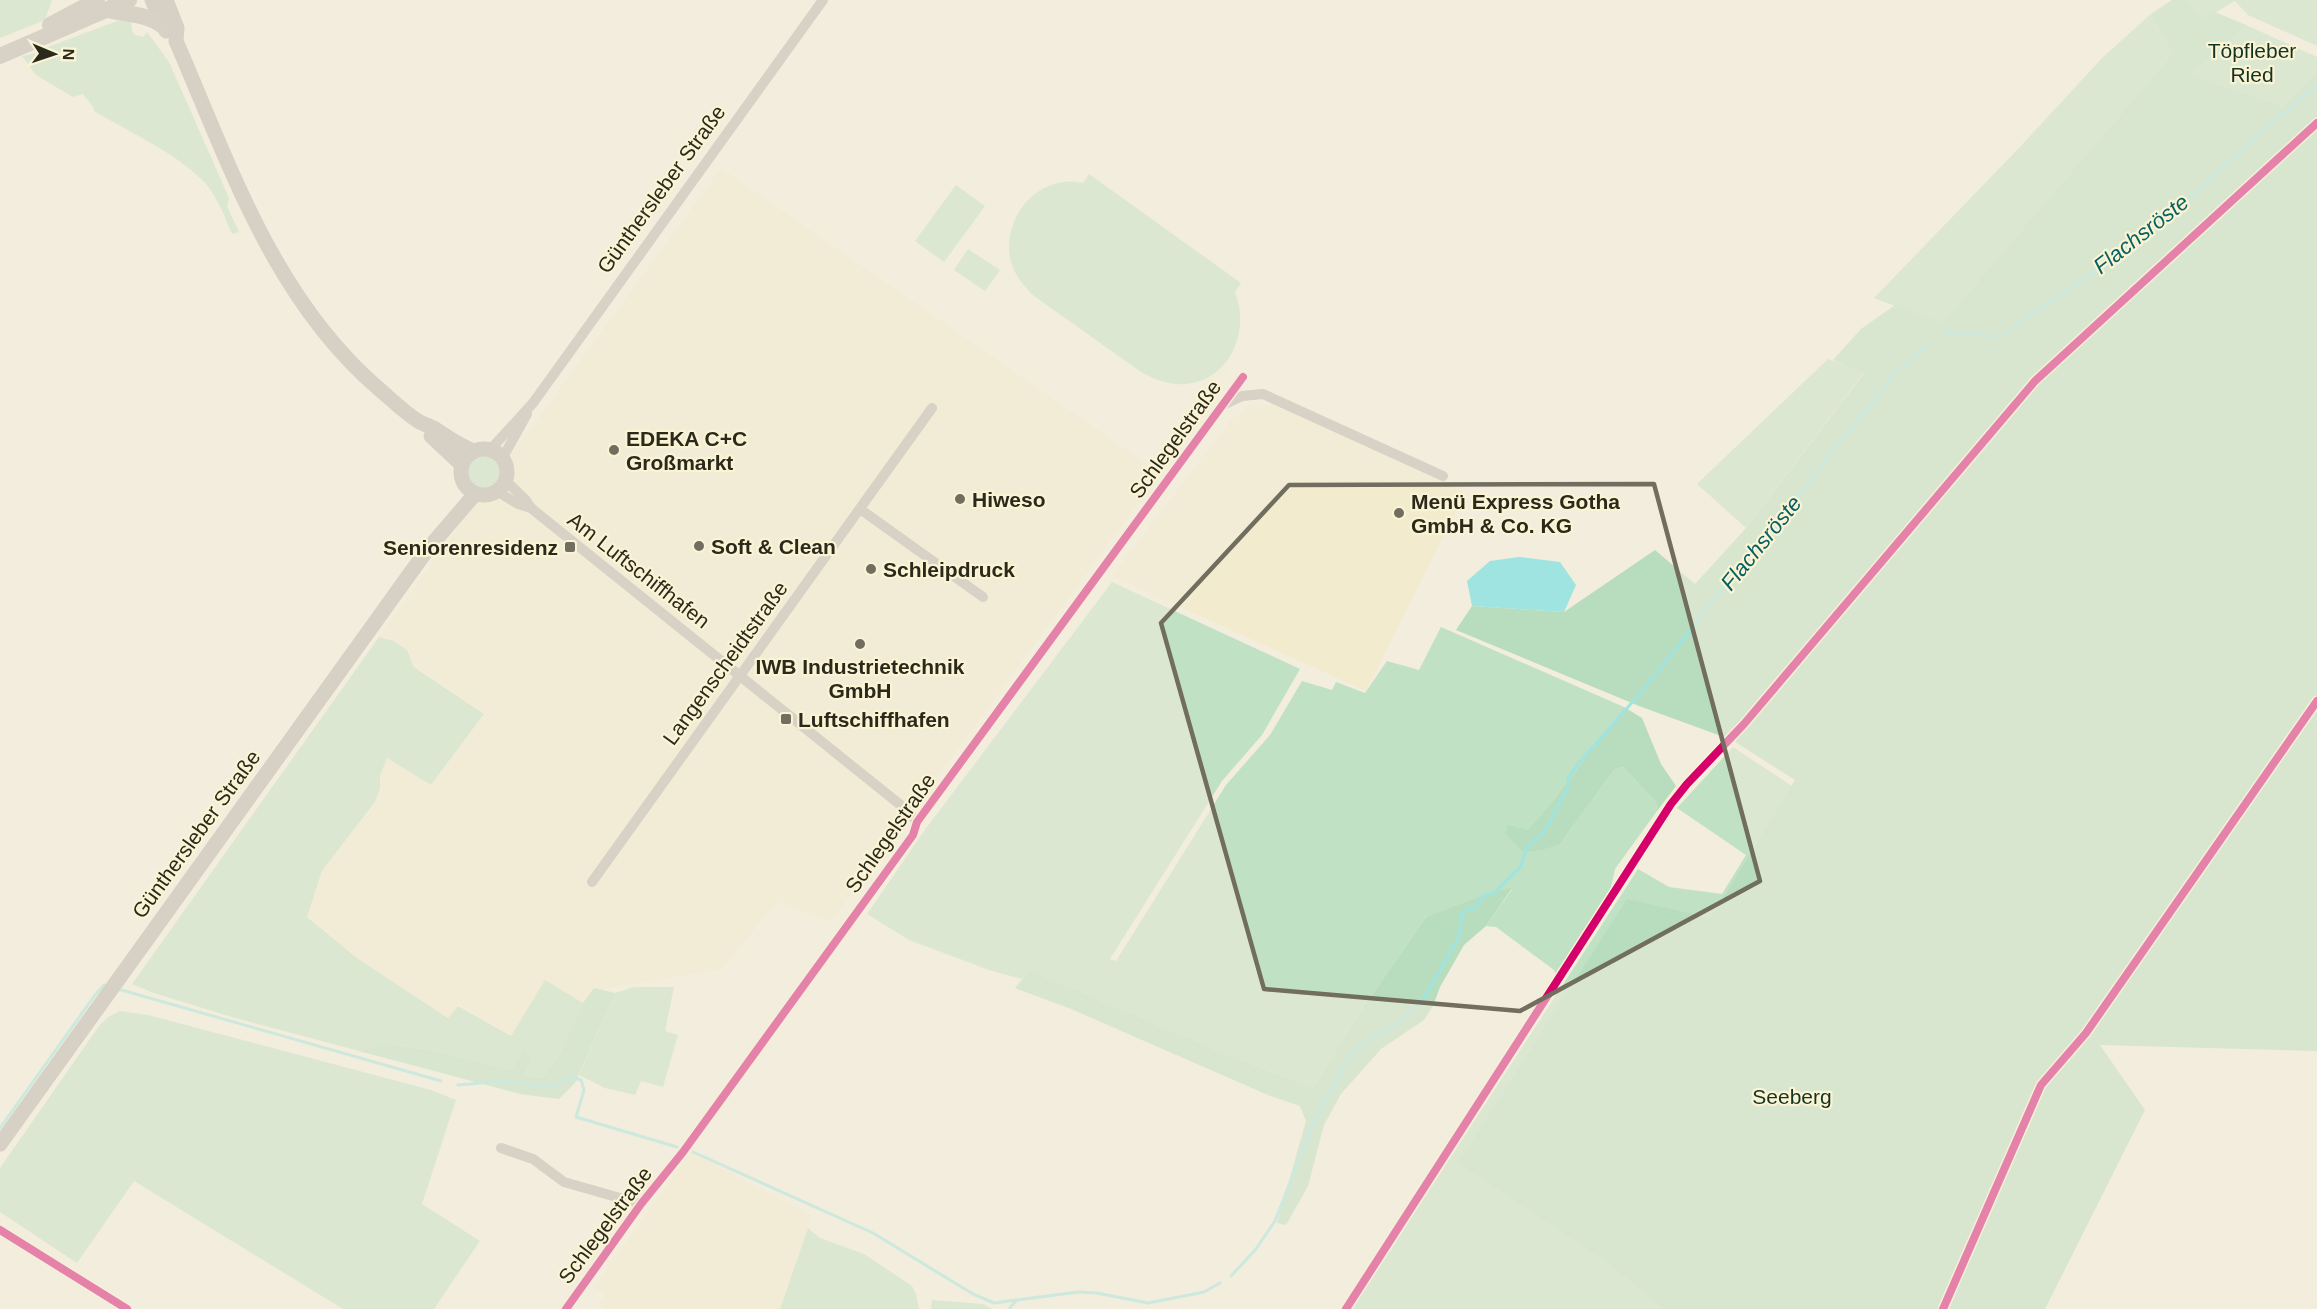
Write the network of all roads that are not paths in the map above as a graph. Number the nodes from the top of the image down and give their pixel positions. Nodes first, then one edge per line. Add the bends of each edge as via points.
1 (129, 0) edge
2 (152, 0) edge
3 (166, 0) edge
4 (823, 0) edge
5 (103, 5) edge
6 (163, 26) junction
7 (176, 41) junction
8 (0, 56) edge
9 (1243, 377) dead end
10 (1222, 406) junction
11 (932, 408) dead end
12 (419, 421) junction
13 (474, 451) junction
14 (496, 454) junction
15 (462, 465) junction
16 (1443, 476) dead end
17 (501, 485) junction
18 (470, 490) junction
19 (860, 509) junction
20 (983, 597) dead end
21 (740, 675) junction
22 (917, 822) junction
23 (592, 882) dead end
24 (0, 1144) edge
25 (501, 1148) dead end
26 (641, 1204) junction
27 (0, 1230) edge
28 (127, 1309) edge
29 (566, 1309) edge

1 - 5 main road
2 - 6 main road
3 - 7 main road via 177,28
4 - 14 street, Günthersleber Straße via 533,403 518,434
5 - 6 main road via 138,14
5 - 8 main road
6 - 7 main road
7 - 12 main road via 258,229 288,283 344,355
9 - 10 street, Schlegelstraße
10 - 16 street, Schlegelstraße via 1242,396 1263,394
10 - 22 street, Schlegelstraße
11 - 19 street, Langenscheidtstraße
12 - 13 main road
12 - 15 main road
13 - 14 main road
13 - 15 main road
14 - 17 main road via 507,472
15 - 18 main road via 462,479
17 - 18 main road via 486,495
17 - 21 street, Am Luftschiffhafen via 518,504 531,508
18 - 24 main road, Günthersleber Straße
19 - 20 street
19 - 21 street, Langenscheidtstraße
21 - 22 street, Am Luftschiffhafen
21 - 23 street, Langenscheidtstraße
22 - 26 street, Schlegelstraße via 913,836
25 - 26 street, Schlegelstraße via 533,1159 564,1182
26 - 29 street, Schlegelstraße
27 - 28 street

